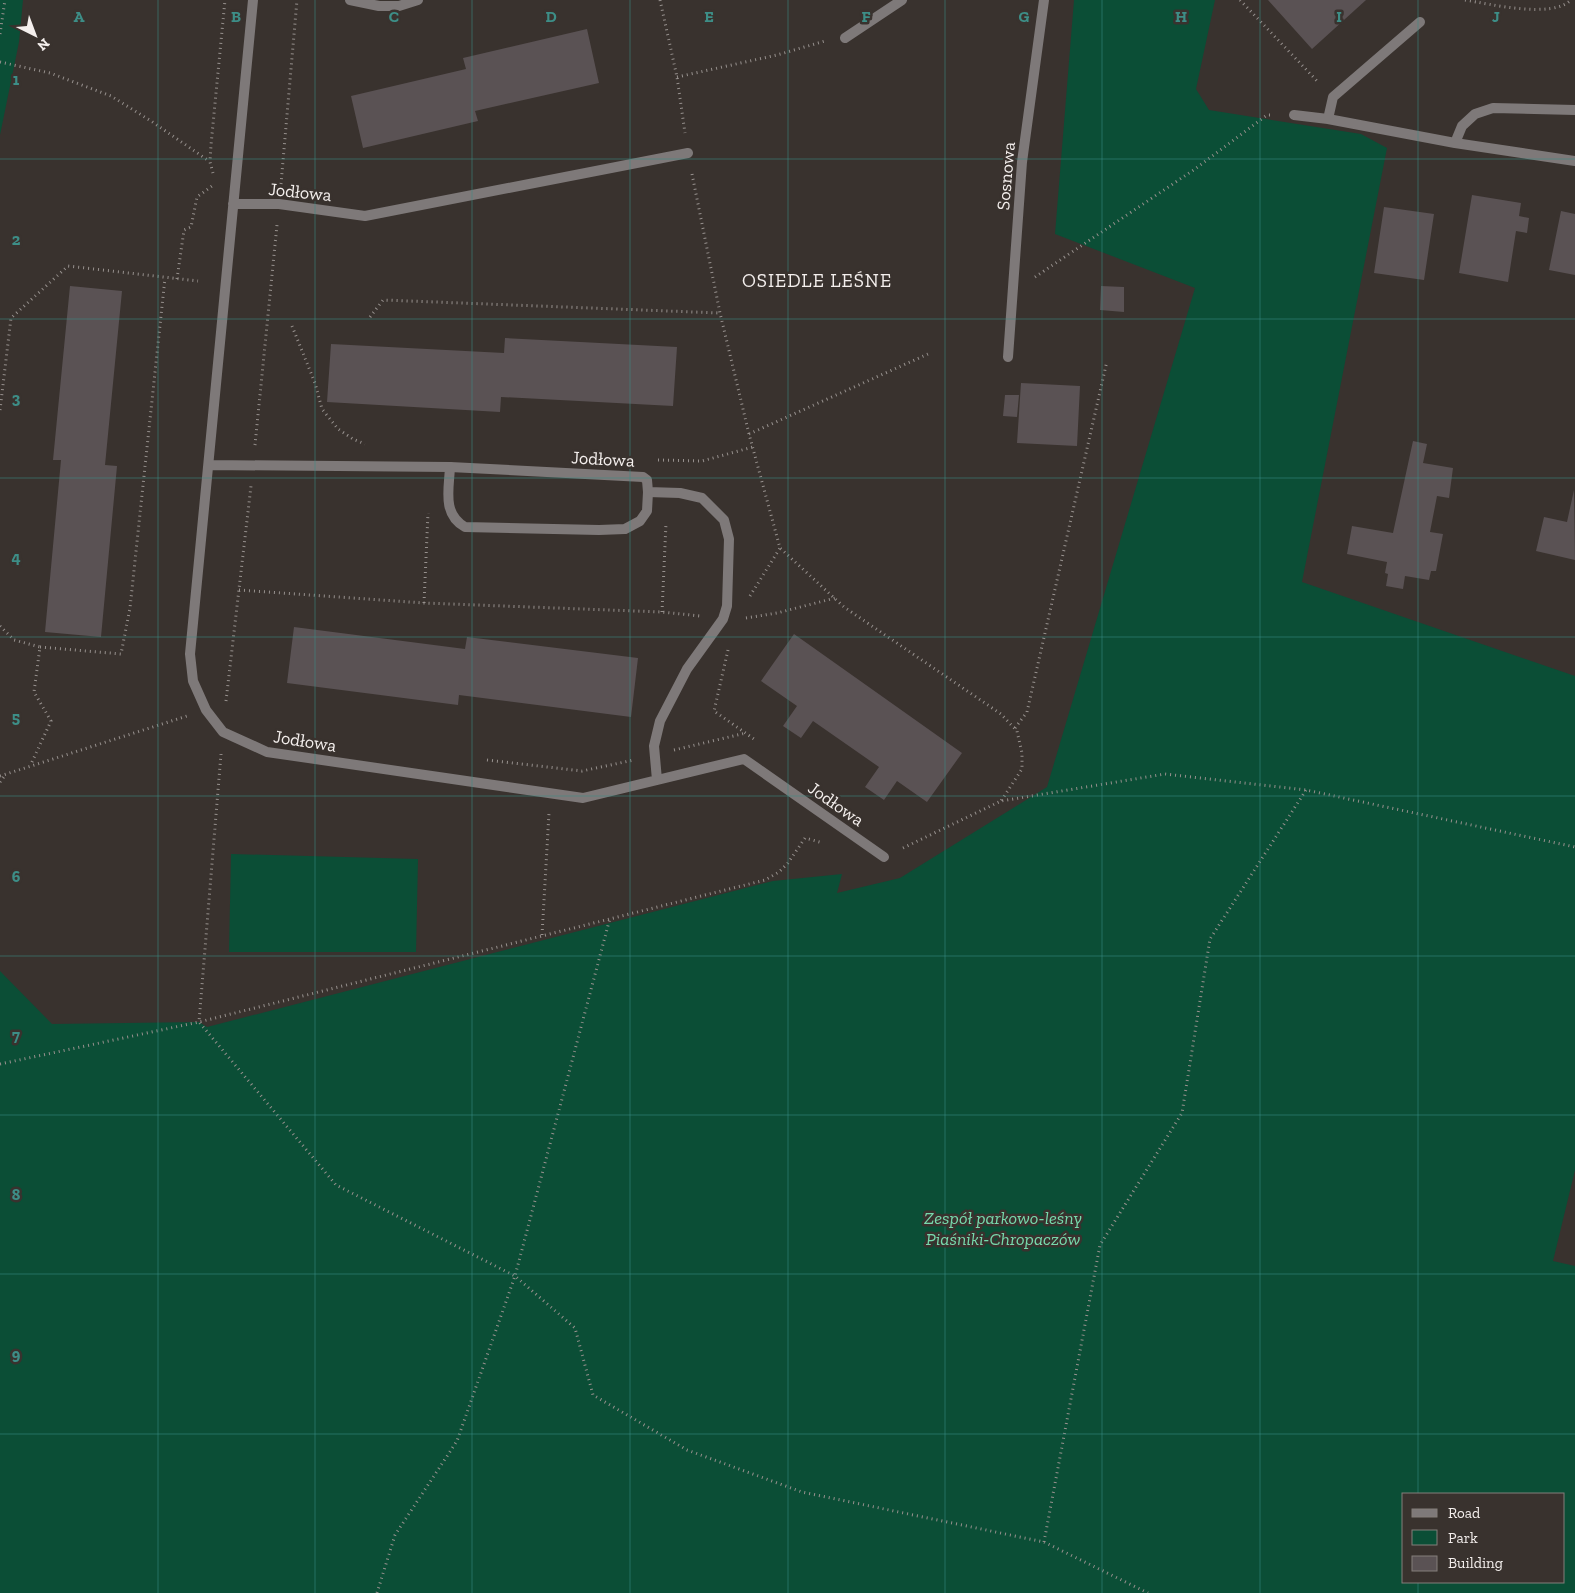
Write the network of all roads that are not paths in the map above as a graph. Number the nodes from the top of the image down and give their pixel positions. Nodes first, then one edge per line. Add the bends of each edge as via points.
1 (253, 0) edge
2 (350, 0) edge
3 (418, 0) edge
4 (902, 0) edge
5 (1044, 0) edge
6 (1420, 22) dead end
7 (846, 38) road end
8 (1575, 110) edge
9 (1294, 115) road end
10 (1328, 119) junction
11 (1455, 143) junction
12 (688, 153) dead end
13 (1575, 161) edge
14 (232, 204) junction
15 (1008, 357) dead end
16 (209, 465) junction
17 (450, 467) junction
18 (648, 492) junction
19 (657, 780) junction
20 (884, 857) road end

1 - 14 street, Jodłowa
2 - 3 street via 379,6 399,6
4 - 7 street
5 - 15 street, Sosnowa via 1022,162
6 - 10 street via 1333,97
8 - 11 street via 1494,108 1476,114 1462,126
9 - 10 street
10 - 11 street
11 - 13 street
12 - 14 street, Jodłowa via 366,216 279,204
14 - 16 street, Jodłowa
16 - 17 street, Jodłowa
16 - 19 street, Jodłowa via 190,654 193,681 206,710 223,732 267,752 583,798
17 - 18 street, Jodłowa via 643,477 647,480
17 - 18 street via 450,512 465,527 625,529 640,521 647,512
18 - 19 street, Jodłowa via 680,493 702,498 724,520 729,539 727,606 722,619 687,669 660,721 654,746
19 - 20 street, Jodłowa via 744,759

